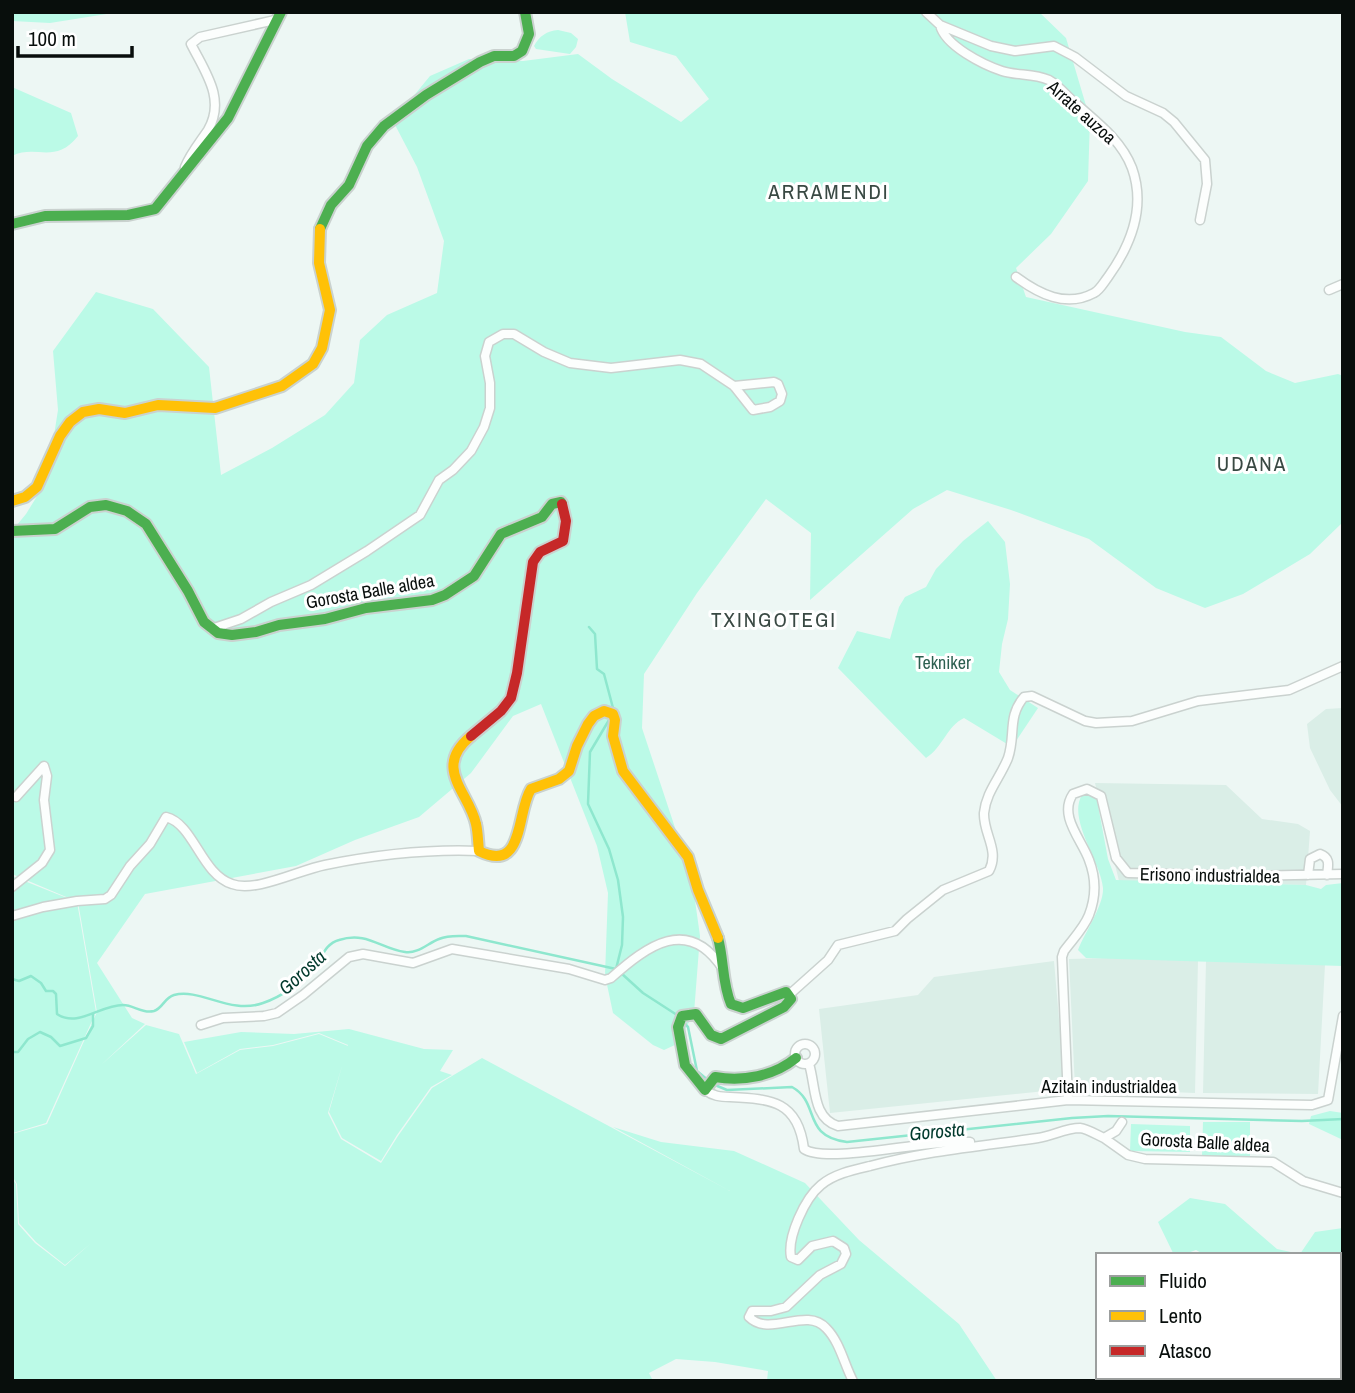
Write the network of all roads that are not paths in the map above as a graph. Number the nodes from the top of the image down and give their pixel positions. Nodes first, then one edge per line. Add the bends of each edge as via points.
1 (525, 12) edge
2 (926, 12) edge
3 (278, 16) edge
4 (940, 25) junction
5 (181, 176) junction
6 (1200, 220) dead end
7 (12, 224) edge
8 (1016, 277) dead end
9 (1343, 284) edge
10 (1329, 290) dead end
11 (734, 386) junction
12 (12, 501) edge
13 (12, 531) edge
14 (211, 629) junction
15 (1343, 666) edge
16 (16, 797) dead end
17 (479, 851) junction
18 (1343, 874) edge
19 (1308, 875) junction
20 (1323, 875) junction
21 (12, 887) edge
22 (12, 916) edge
23 (724, 972) junction
24 (790, 995) junction
25 (1343, 1016) edge
26 (201, 1025) dead end
27 (796, 1058) junction
28 (809, 1064) junction
29 (709, 1085) junction
30 (1068, 1100) junction
31 (1122, 1122) dead end
32 (1104, 1138) junction
33 (980, 1144) junction
34 (1343, 1193) edge
35 (853, 1381) edge

1 - 12 street via 529,34 522,51 480,62 384,126 368,146 349,185 331,205 318,242 330,310 323,348 313,364 282,386 215,408 158,405 125,413 83,412 65,428 37,487
2 - 4 street, Arrate auzoa
3 - 5 street via 228,118
3 - 5 street via 200,37 191,44 213,88 216,107
4 - 6 street, Arrate auzoa via 1003,49 1054,46 1126,96 1163,113 1205,160 1208,184
4 - 8 street, Arrate auzoa via 954,44 977,60 1005,72 1032,74 1052,82 1117,141 1132,168 1138,198 1136,225 1097,292 1055,299
5 - 7 street via 162,202 146,212 46,216
9 - 10 street
11 - 11 street, Gorosta Balle aldea via 774,383 782,394 770,407 753,410
11 - 14 street, Gorosta Balle aldea via 701,364 680,360 611,369 581,365 544,352 514,334 503,334 489,342 485,356 490,408 484,427 471,451 439,480 420,516 311,585
13 - 14 street via 55,529 97,505 116,505 138,516 152,532
14 - 17 street, Gorosta Balle aldea via 224,635 243,635 445,595 474,576 501,534 542,517 552,504 561,502 566,530 563,541 540,552 533,562 511,698 460,744 454,758 456,784 476,822
15 - 24 street via 1289,690 1198,701 1132,721 1085,721 1032,696 1024,697 1015,708 1007,759 985,805 994,853 989,871 943,890 895,931 838,945
16 - 21 street via 44,766 50,850
17 - 22 street via 420,852 351,861 239,886 218,875 181,827 166,817 105,899
17 - 23 street via 491,857 511,849 528,793 534,786 565,775 590,719 609,712 615,720 613,736 623,772 688,857 718,938
18 - 20 street, Erisono industrialdea
19 - 20 street, Erisono industrialdea
19 - 20 street via 1308,862 1317,854 1327,859
19 - 30 street, Erisono industrialdea via 1128,873 1116,858 1101,796 1087,789 1073,794 1069,818 1089,859 1094,884 1087,920 1062,957
23 - 24 street via 727,998 736,1007 782,993
23 - 26 street via 702,947 678,938 638,956 605,980 569,969 452,949 413,963 363,954 349,957 277,1013
24 - 29 street via 789,1003 721,1039 711,1035 696,1014 680,1019 685,1065
25 - 30 street, Azitain industrialdea via 1328,1100 1322,1102
27 - 28 street
27 - 28 street via 797,1048 808,1044 816,1051
27 - 29 street via 788,1066 744,1079 715,1077
28 - 30 street, Azitain industrialdea via 821,1115 838,1126
29 - 33 street via 722,1098 778,1103 797,1120 804,1149 811,1153 946,1142
31 - 32 street, Gorosta Balle aldea
32 - 33 street, Gorosta Balle aldea via 1083,1128
32 - 34 street, Gorosta Balle aldea via 1128,1155 1145,1159 1273,1162 1294,1177
33 - 35 street, Gorosta Balle aldea via 845,1172 822,1183 809,1196 792,1241 791,1257 799,1260 812,1246 833,1241 846,1254 841,1264 820,1275 786,1307 752,1311 749,1317 769,1325 810,1319 823,1325 834,1336

